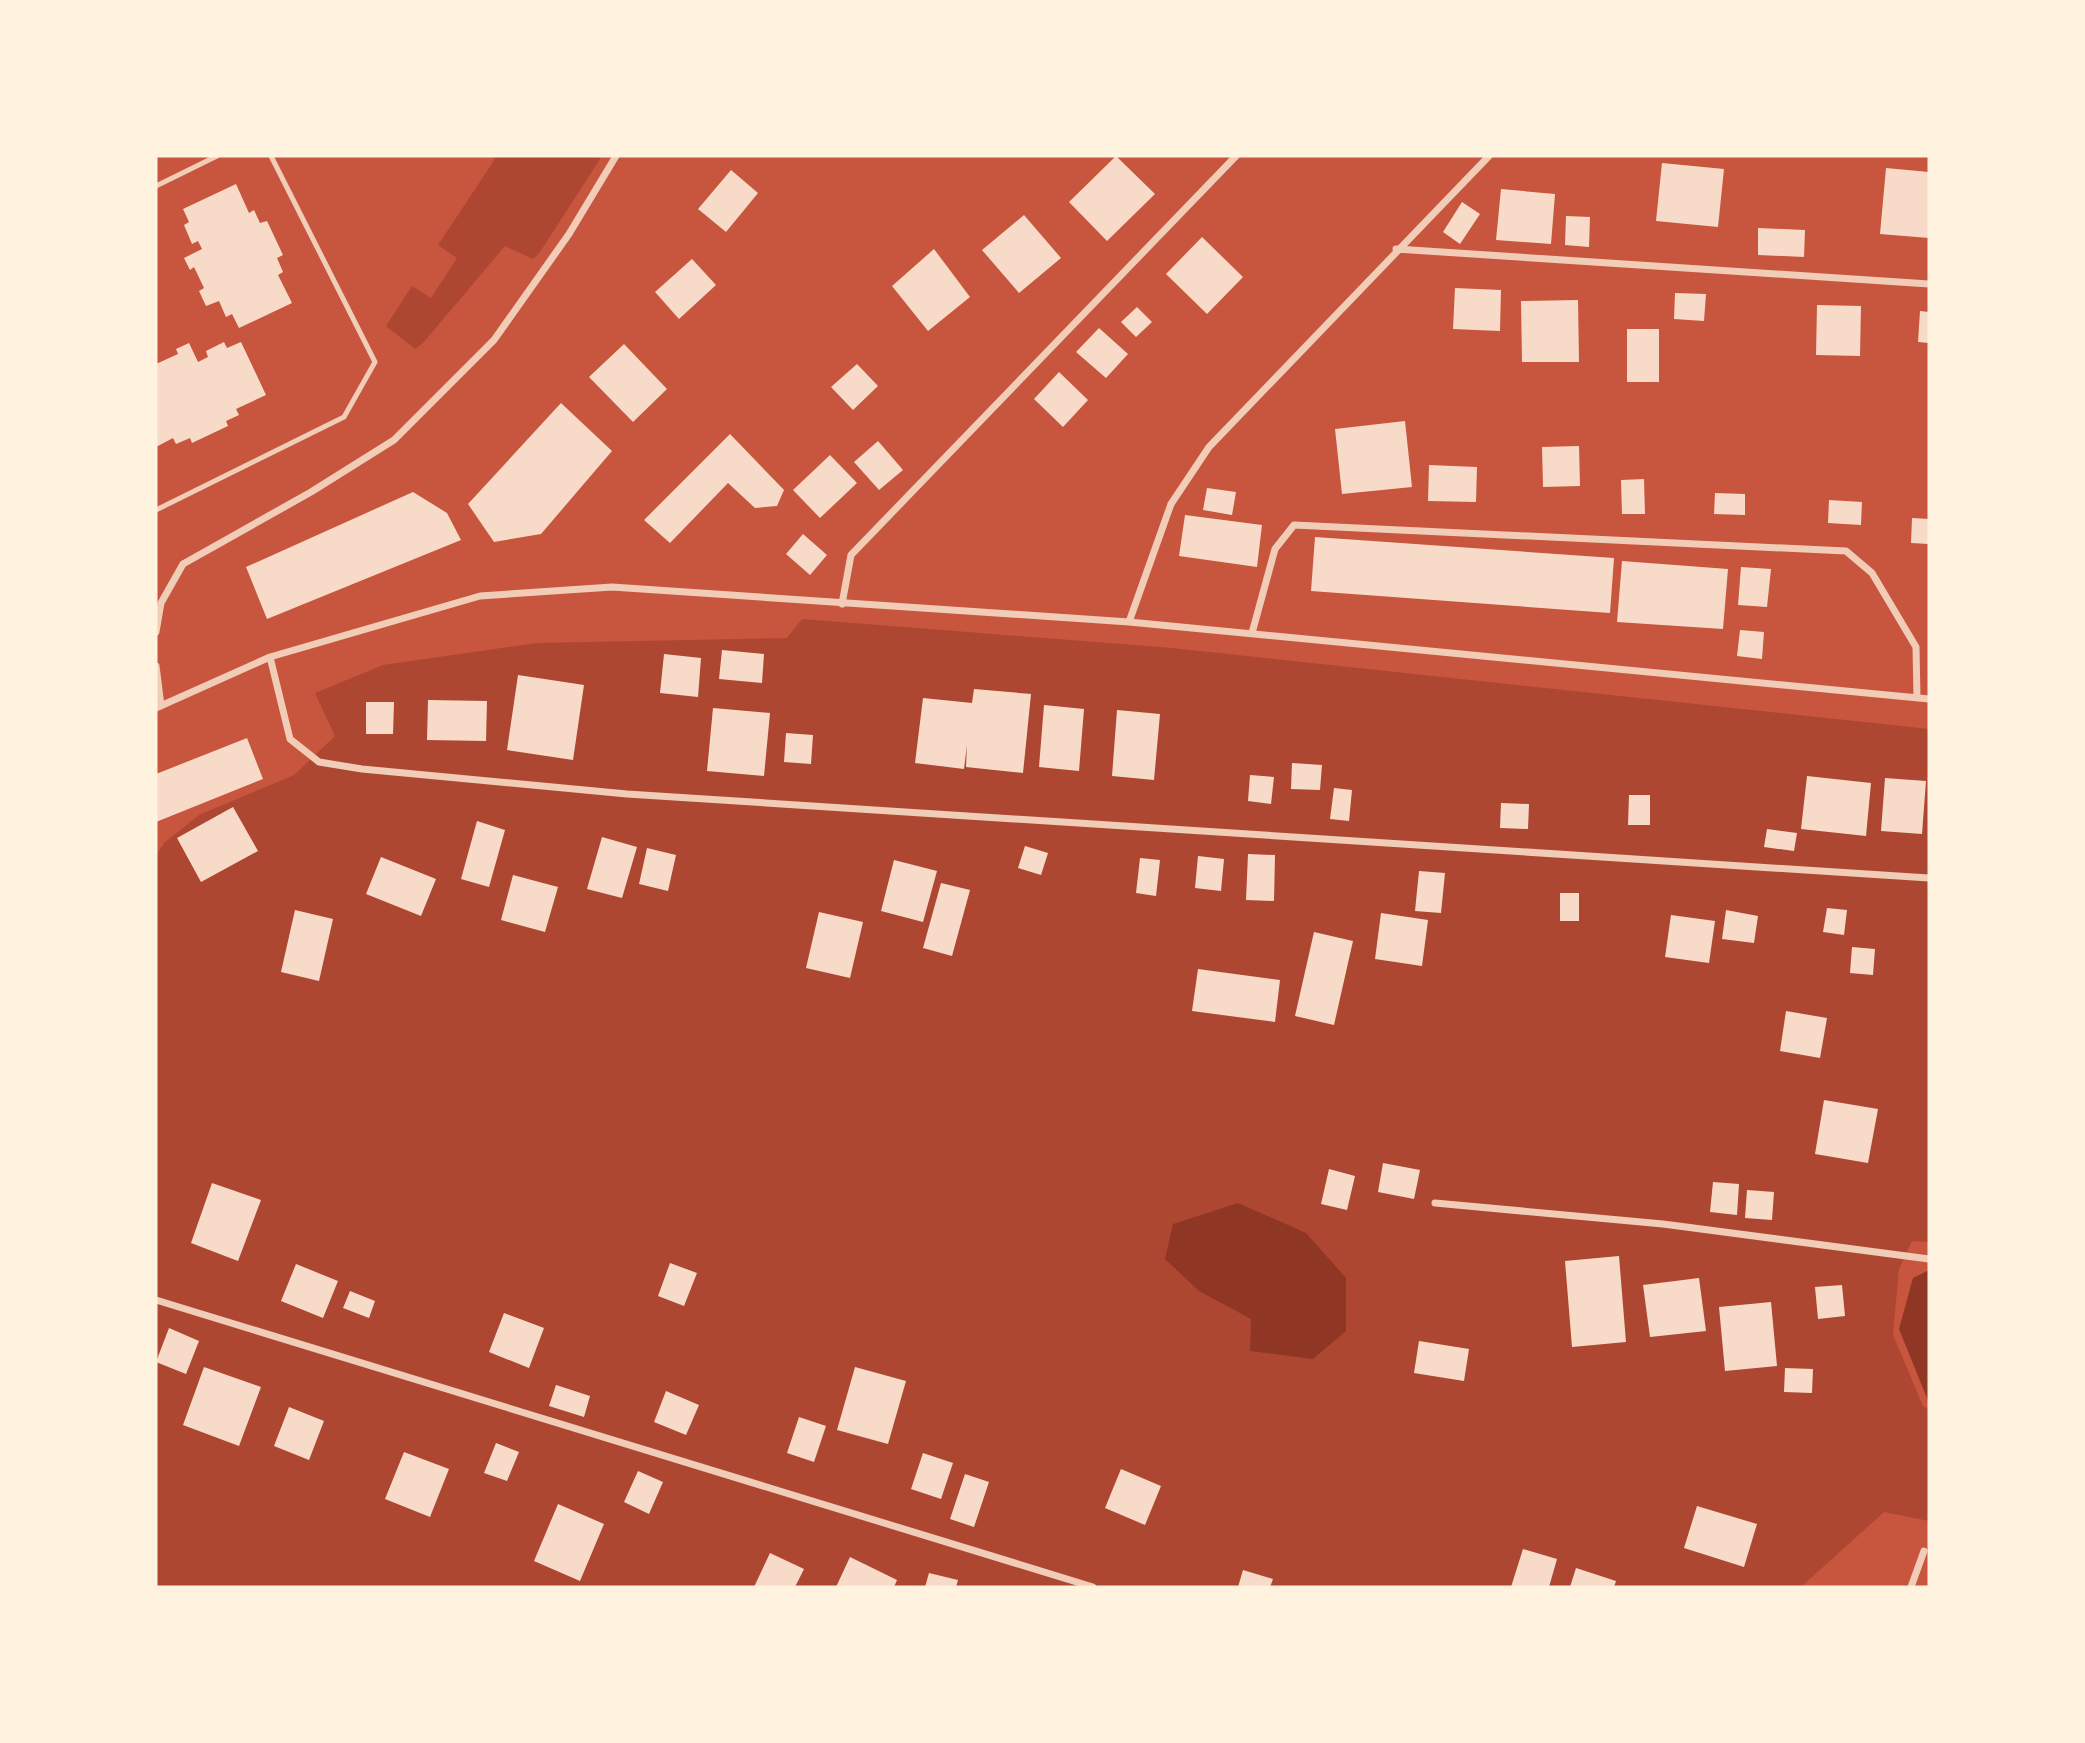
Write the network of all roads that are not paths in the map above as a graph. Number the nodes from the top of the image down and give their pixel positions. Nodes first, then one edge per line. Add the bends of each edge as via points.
1 (217, 156) edge
2 (271, 156) edge
3 (616, 156) edge
4 (1236, 156) edge
5 (1489, 156) edge
6 (156, 186) edge
7 (1396, 249) junction
8 (1929, 284) edge
9 (156, 510) edge
10 (842, 604) junction
11 (1129, 622) junction
12 (156, 632) edge
13 (1252, 633) junction
14 (270, 657) junction
15 (156, 666) edge
16 (1917, 698) junction
17 (1929, 699) edge
18 (159, 707) edge
19 (1929, 878) edge
20 (1435, 1203) dead end
21 (1929, 1259) edge
22 (156, 1300) edge
23 (1924, 1551) dead end
24 (1093, 1587) edge
25 (1911, 1587) edge

1 - 6 lane
2 - 9 lane via 375,362 344,417
3 - 12 street via 569,234 494,340 394,440 183,564 161,603
4 - 10 street via 851,555
5 - 7 street
7 - 8 street
7 - 11 street via 1209,447 1171,504
10 - 11 street
10 - 14 street via 612,587 480,596
11 - 13 street
13 - 16 street
13 - 16 street via 1275,549 1294,525 1846,551 1872,573 1916,647
14 - 18 street
14 - 19 street via 290,739 319,762 362,769 627,794
15 - 18 street
16 - 17 street
20 - 21 street via 1663,1224
22 - 24 street
23 - 25 street

